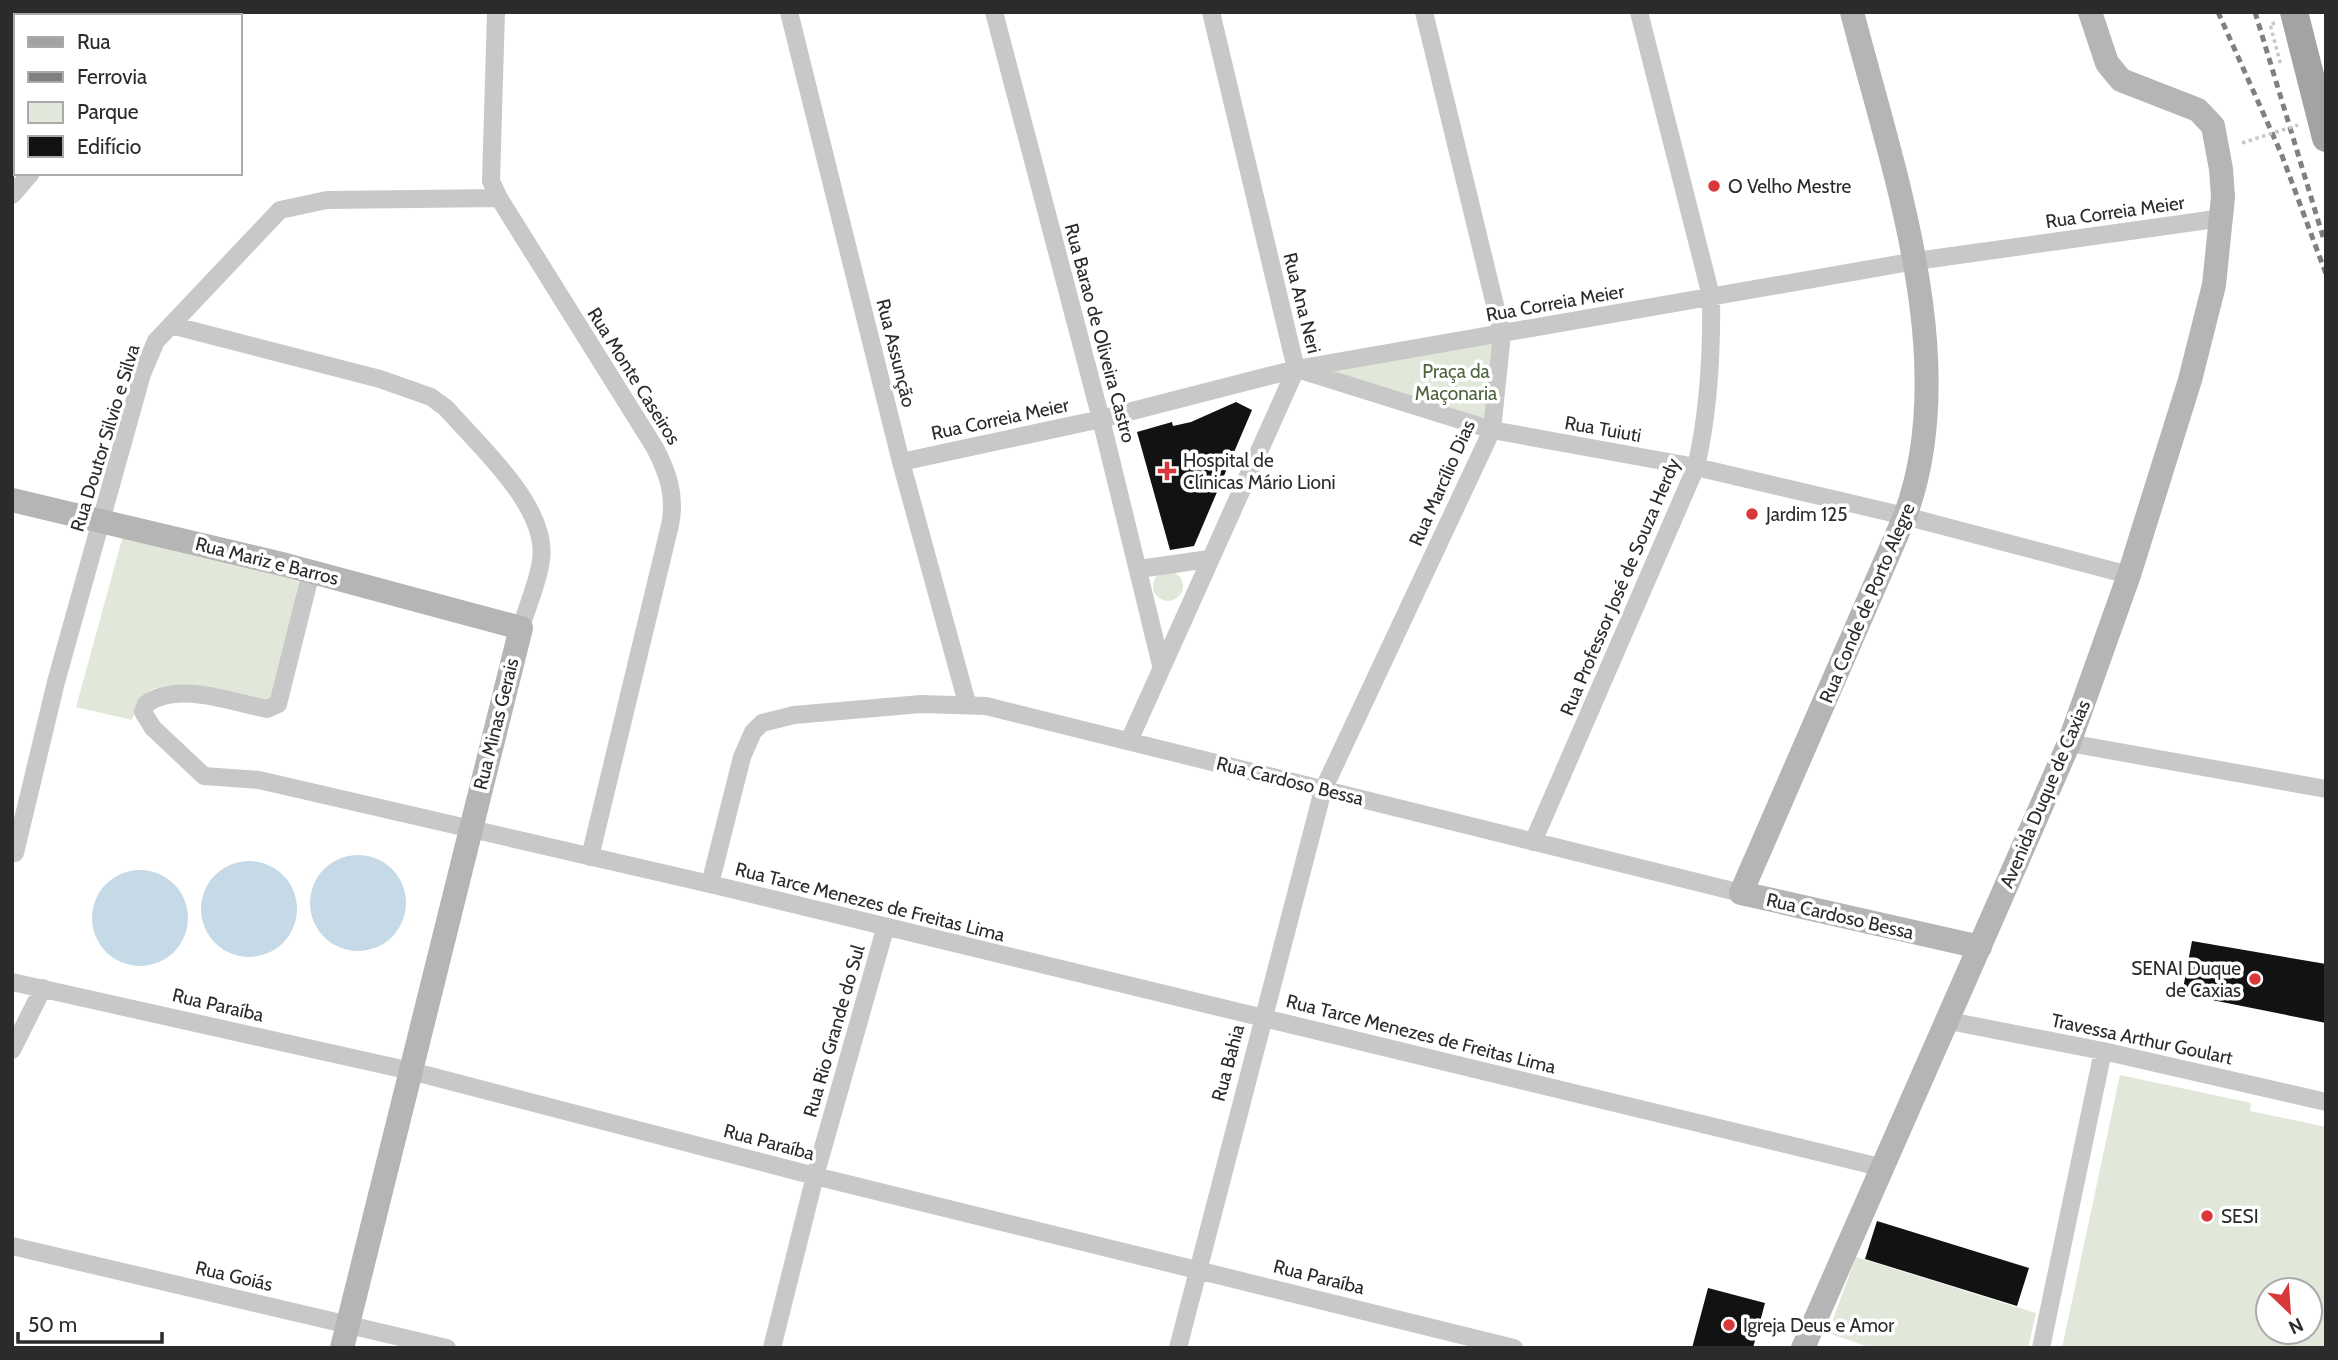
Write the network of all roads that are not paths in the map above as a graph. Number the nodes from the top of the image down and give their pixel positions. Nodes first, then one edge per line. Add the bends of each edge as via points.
1 (496, 12) edge
2 (789, 12) edge
3 (994, 12) edge
4 (1211, 12) edge
5 (1424, 12) edge
6 (1639, 12) edge
7 (1852, 12) edge
8 (2090, 12) edge
9 (2294, 12) edge
10 (2326, 138) edge
11 (29, 175) edge
12 (12, 195) edge
13 (499, 198) junction
14 (2223, 218) junction
15 (1916, 261) junction
16 (1711, 296) junction
17 (172, 325) junction
18 (1502, 334) junction
19 (1296, 369) junction
20 (1101, 419) junction
21 (1492, 430) junction
22 (901, 462) junction
23 (1696, 467) junction
24 (12, 500) edge
25 (1905, 516) junction
26 (102, 519) junction
27 (1209, 559) junction
28 (1139, 569) junction
29 (311, 572) junction
30 (2129, 575) junction
31 (521, 628) junction
32 (1161, 664) junction
33 (967, 703) junction
34 (1129, 741) junction
35 (2069, 743) junction
36 (2326, 789) edge
37 (1323, 790) junction
38 (468, 831) junction
39 (1533, 842) junction
40 (15, 853) dead end
41 (590, 857) junction
42 (710, 884) junction
43 (1741, 893) junction
44 (885, 929) junction
45 (1980, 947) junction
46 (12, 982) edge
47 (43, 988) junction
48 (1262, 1017) junction
49 (1949, 1021) junction
50 (12, 1050) edge
51 (2104, 1051) junction
52 (411, 1071) junction
53 (2326, 1101) edge
54 (1884, 1168) junction
55 (815, 1176) junction
56 (12, 1246) edge
57 (1196, 1269) junction
58 (348, 1323) junction
59 (342, 1348) edge
60 (447, 1348) edge
61 (772, 1348) edge
62 (1178, 1348) edge
63 (1514, 1348) edge
64 (1803, 1348) edge
65 (2040, 1348) edge

1 - 13 street, Rua Monte Caseiros via 490,164
2 - 22 street, Rua Assunção
3 - 20 street, Rua Barao de Oliveira Castro
4 - 19 street, Rua Ana Neri
5 - 18 street, Rua Marcílio Dias
6 - 16 street, Rua Professor José de Souza Herdy
7 - 15 main road, Rua Conde de Porto Alegre
8 - 14 main road, Avenida Duque de Caxias via 2106,63 2121,80 2199,110 2210,120 2221,169
9 - 10 main road
11 - 12 street
13 - 17 street, Rua Doutor Silvio e Silva via 327,200 279,210
13 - 41 street, Rua Monte Caseiros via 655,447 671,490 670,525
14 - 15 street, Rua Correia Meier
14 - 30 main road, Avenida Duque de Caxias via 2214,285 2190,380
15 - 16 street, Rua Correia Meier
15 - 25 main road, Rua Conde de Porto Alegre via 1928,376 1915,489
16 - 18 street, Rua Correia Meier
16 - 23 street, Rua Professor José de Souza Herdy via 1709,387
17 - 26 street, Rua Doutor Silvio e Silva via 149,355
17 - 31 street, Rua Minas Gerais via 380,379 431,397 446,408 529,507 537,527 541,560
18 - 19 street, Rua Correia Meier
18 - 21 street, Rua Marcílio Dias
19 - 20 street, Rua Correia Meier
19 - 21 street, Rua Tuiuti
19 - 27 street, Rua Ana Neri
20 - 22 street, Rua Correia Meier
20 - 28 street, Rua Barao de Oliveira Castro
21 - 23 street, Rua Tuiuti
21 - 37 street, Rua Marcílio Dias
22 - 33 street, Rua Assunção
23 - 25 street, Rua Tuiuti
23 - 39 street, Rua Professor José de Souza Herdy
24 - 26 main road, Rua Mariz e Barros
25 - 30 street, Rua Tuiuti
25 - 43 main road, Rua Conde de Porto Alegre
26 - 29 main road, Rua Mariz e Barros
26 - 40 street, Rua Doutor Silvio e Silva
27 - 28 street
27 - 32 street, Rua Ana Neri
28 - 32 street, Rua Barao de Oliveira Castro
29 - 31 main road, Rua Mariz e Barros
29 - 38 street, Rua Tarce Menezes de Freitas Lima via 278,704 267,709 170,694 146,704 147,720 204,776 259,780
30 - 35 main road, Avenida Duque de Caxias
31 - 38 main road, Rua Minas Gerais
32 - 34 street, Rua Ana Neri
33 - 34 street, Rua Cardoso Bessa
33 - 42 street, Rua Cardoso Bessa via 794,715 762,723 741,757
34 - 37 street, Rua Cardoso Bessa
35 - 36 street
35 - 45 main road, Avenida Duque de Caxias
37 - 39 street, Rua Cardoso Bessa
37 - 48 street, Rua Bahia
38 - 41 street, Rua Tarce Menezes de Freitas Lima
38 - 52 main road, Rua Minas Gerais
39 - 43 street, Rua Cardoso Bessa
41 - 42 street, Rua Tarce Menezes de Freitas Lima
42 - 44 street, Rua Tarce Menezes de Freitas Lima
43 - 45 main road, Rua Cardoso Bessa
44 - 48 street, Rua Tarce Menezes de Freitas Lima
44 - 55 street, Rua Rio Grande do Sul
45 - 49 main road, Avenida Duque de Caxias
46 - 47 street, Rua Paraíba
47 - 50 street
47 - 52 street, Rua Paraíba
48 - 54 street, Rua Tarce Menezes de Freitas Lima
48 - 57 street, Rua Bahia
49 - 51 street, Travessa Arthur Goulart
49 - 54 main road, Avenida Duque de Caxias
51 - 53 street, Travessa Arthur Goulart
51 - 65 street
52 - 55 street, Rua Paraíba
52 - 58 main road, Rua Minas Gerais
54 - 64 main road, Avenida Duque de Caxias
55 - 57 street, Rua Paraíba
55 - 61 street, Rua Rio Grande do Sul
56 - 58 street, Rua Goiás
57 - 62 street, Rua Bahia
57 - 63 street, Rua Paraíba
58 - 59 main road, Rua Minas Gerais
58 - 60 street, Rua Goiás

